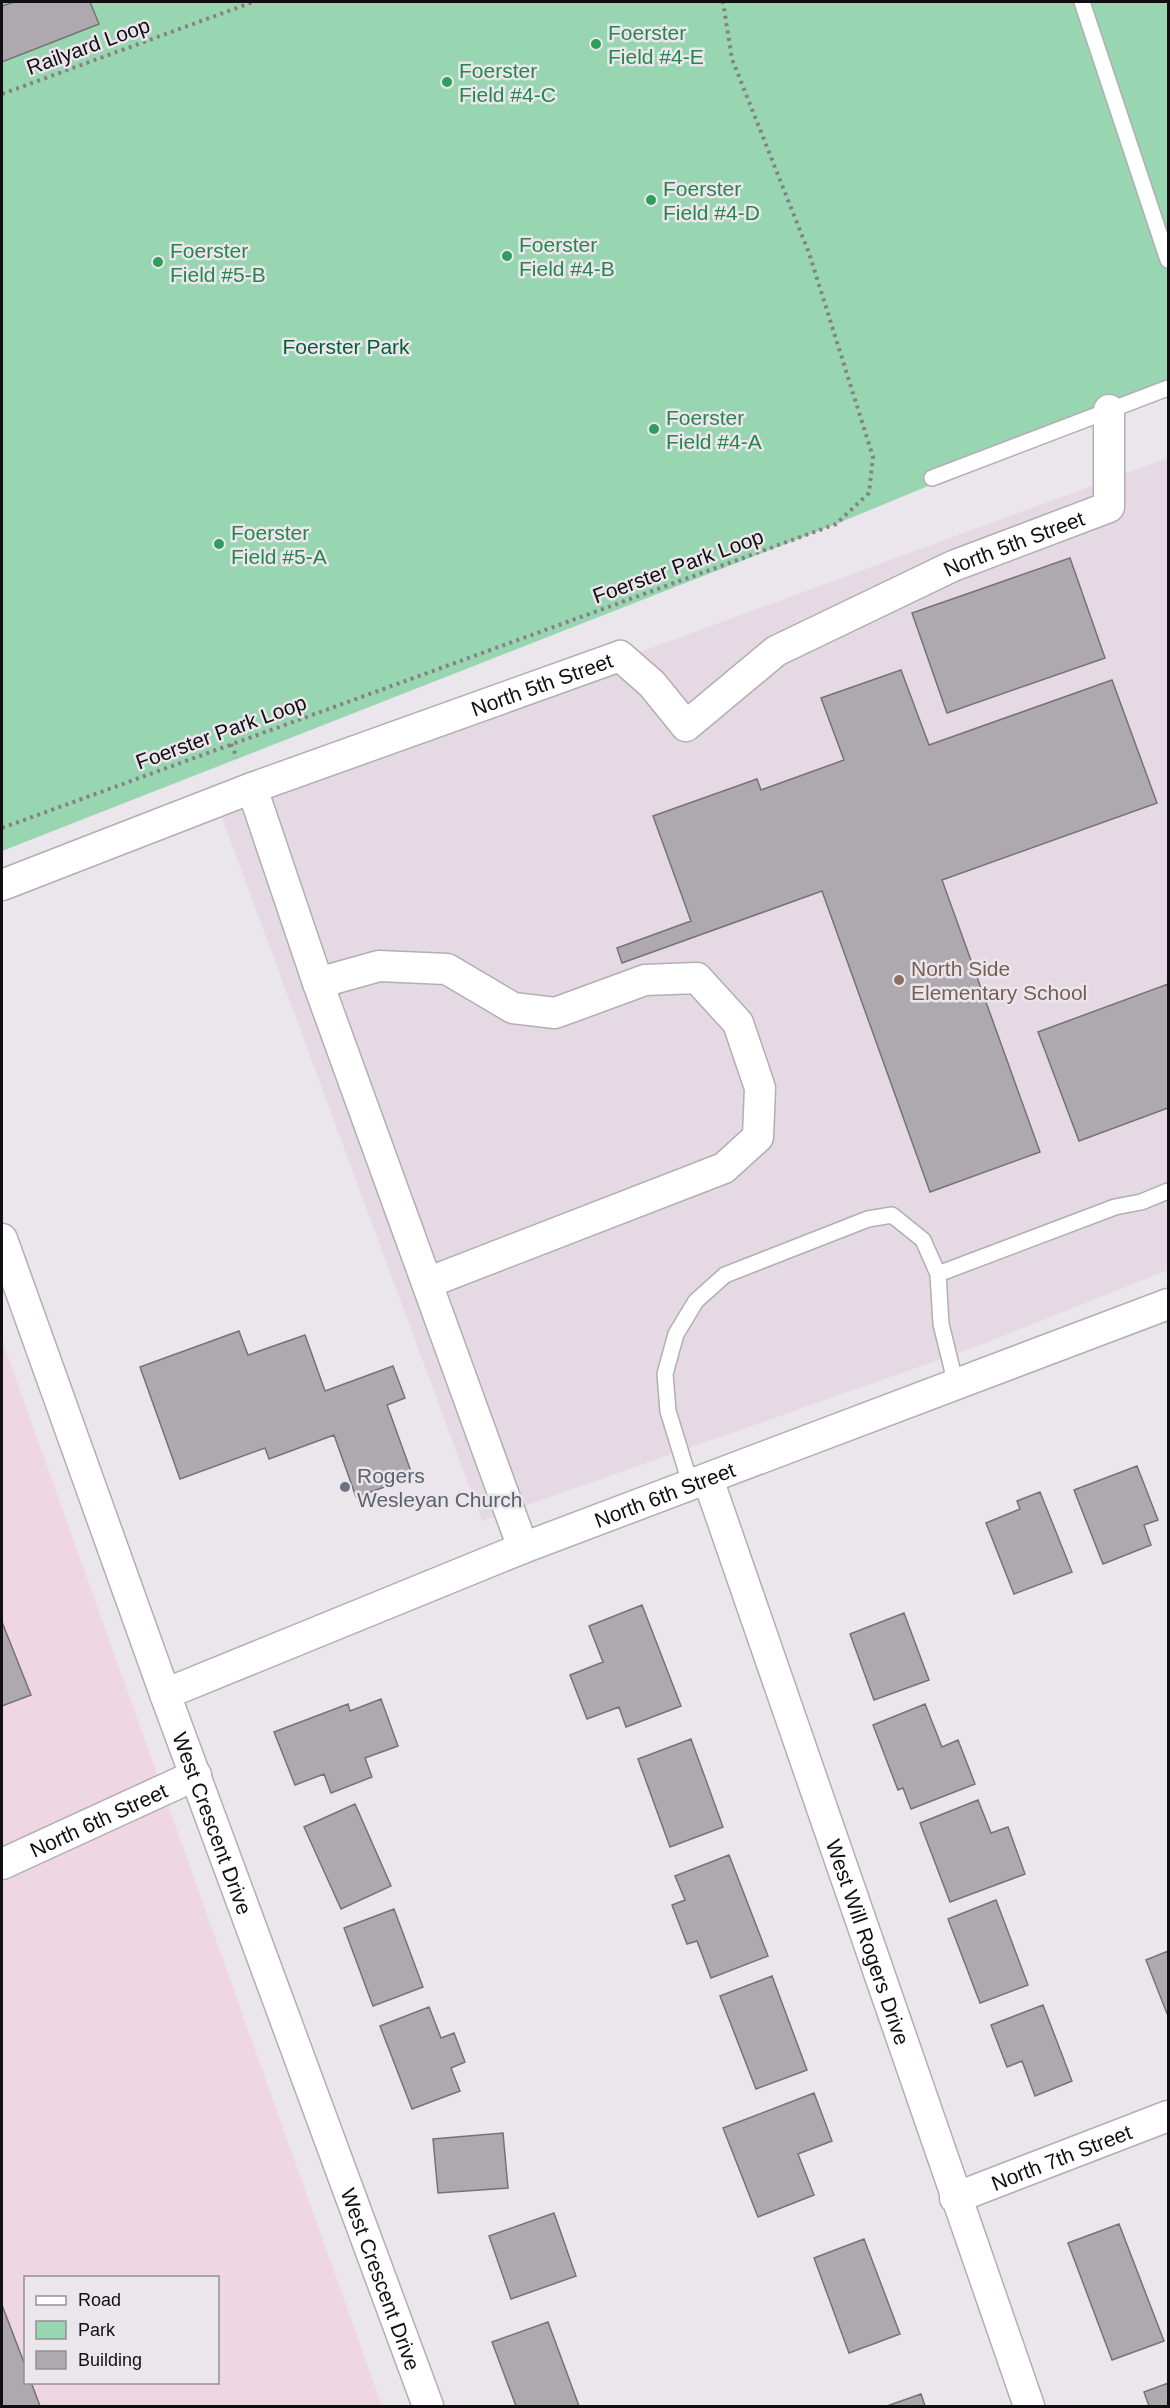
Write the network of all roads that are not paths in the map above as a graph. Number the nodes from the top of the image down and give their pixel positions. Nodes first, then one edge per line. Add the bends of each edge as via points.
1 (1082, 2) edge
2 (1168, 260) edge
3 (1168, 388) edge
4 (1109, 410) junction
5 (932, 478) dead end
6 (252, 788) junction
7 (2, 885) edge
8 (318, 983) junction
9 (1168, 1191) edge
10 (2, 1239) edge
11 (938, 1274) junction
12 (427, 1283) junction
13 (1168, 1304) edge
14 (956, 1385) junction
15 (699, 1483) junction
16 (523, 1548) junction
17 (165, 1694) junction
18 (196, 1775) junction
19 (2, 1864) edge
20 (1168, 2116) edge
21 (955, 2198) junction
22 (428, 2406) edge
23 (1029, 2406) edge

1 - 2 lane
3 - 4 lane
4 - 5 lane
4 - 6 street, North 5th Street via 1109,507 953,566 776,651 686,726 652,684 620,656
6 - 7 street, North 5th Street
6 - 8 street
8 - 12 street
8 - 12 street via 379,966 447,969 513,1008 555,1013 645,980 697,978 738,1023 760,1088 758,1137 724,1168
9 - 11 lane
10 - 17 street, West Crescent Drive
11 - 14 lane via 940,1324
11 - 15 lane via 923,1240 892,1215 868,1219 725,1275 696,1301 676,1334 665,1374 668,1411
12 - 16 street
13 - 14 street, North 6th Street
14 - 15 street, North 6th Street
15 - 16 street, North 6th Street
15 - 21 street, West Will Rogers Drive
16 - 17 street, North 6th Street
17 - 18 street, West Crescent Drive
18 - 19 street, North 6th Street
18 - 22 street, West Crescent Drive
20 - 21 street, North 7th Street
21 - 23 street, West Will Rogers Drive

